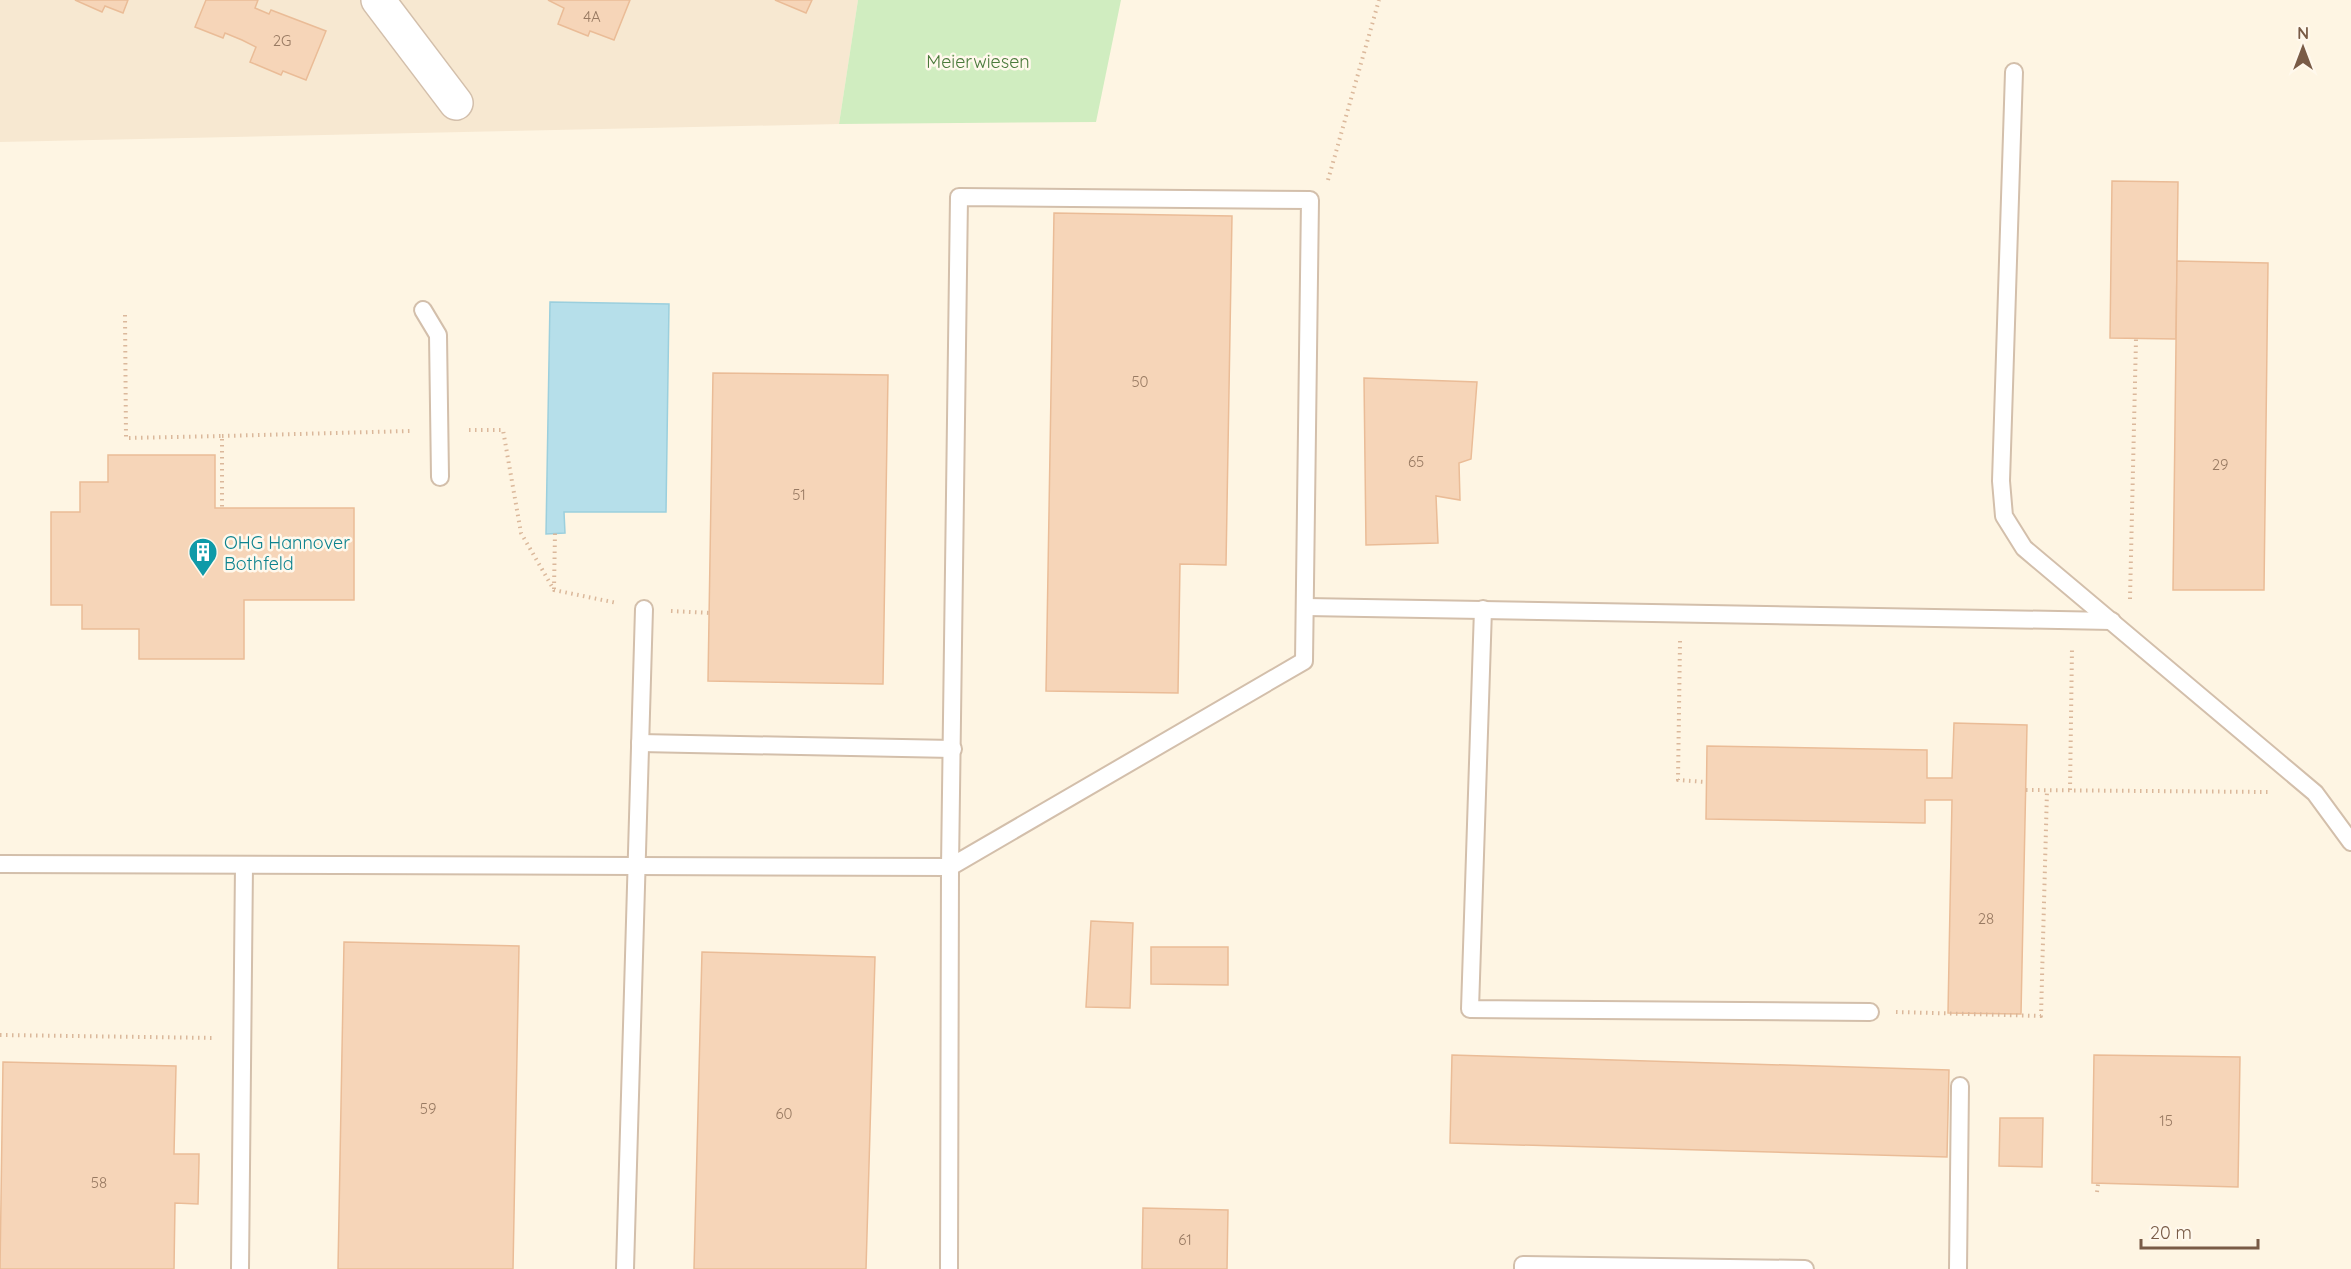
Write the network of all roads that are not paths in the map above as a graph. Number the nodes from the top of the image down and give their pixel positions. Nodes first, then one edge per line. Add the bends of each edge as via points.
1 (378, 0) edge
2 (2014, 72) dead end
3 (456, 103) dead end
4 (423, 310) dead end
5 (440, 477) dead end
6 (1306, 607) junction
7 (644, 609) road end
8 (1483, 609) junction
9 (2112, 621) junction
10 (640, 743) junction
11 (952, 749) junction
12 (2351, 842) edge
13 (0, 864) edge
14 (244, 865) junction
15 (635, 866) junction
16 (950, 867) junction
17 (1870, 1012) road end
18 (1960, 1086) dead end
19 (240, 1269) edge
20 (625, 1269) edge
21 (948, 1269) edge
22 (1523, 1269) edge
23 (1805, 1269) edge
24 (1958, 1269) edge

1 - 3 street
2 - 9 lane via 2001,481 2004,516 2024,548
4 - 5 lane via 438,335
6 - 8 lane
6 - 11 lane via 1310,200 959,197
6 - 16 lane via 1304,661
7 - 10 lane
8 - 9 lane
8 - 17 lane via 1470,1009
9 - 12 lane via 2315,793
10 - 11 lane
10 - 15 lane
11 - 16 lane
13 - 14 lane
14 - 15 lane
14 - 19 lane
15 - 16 lane
15 - 20 lane
16 - 21 lane
18 - 24 lane
22 - 23 lane via 1523,1265

